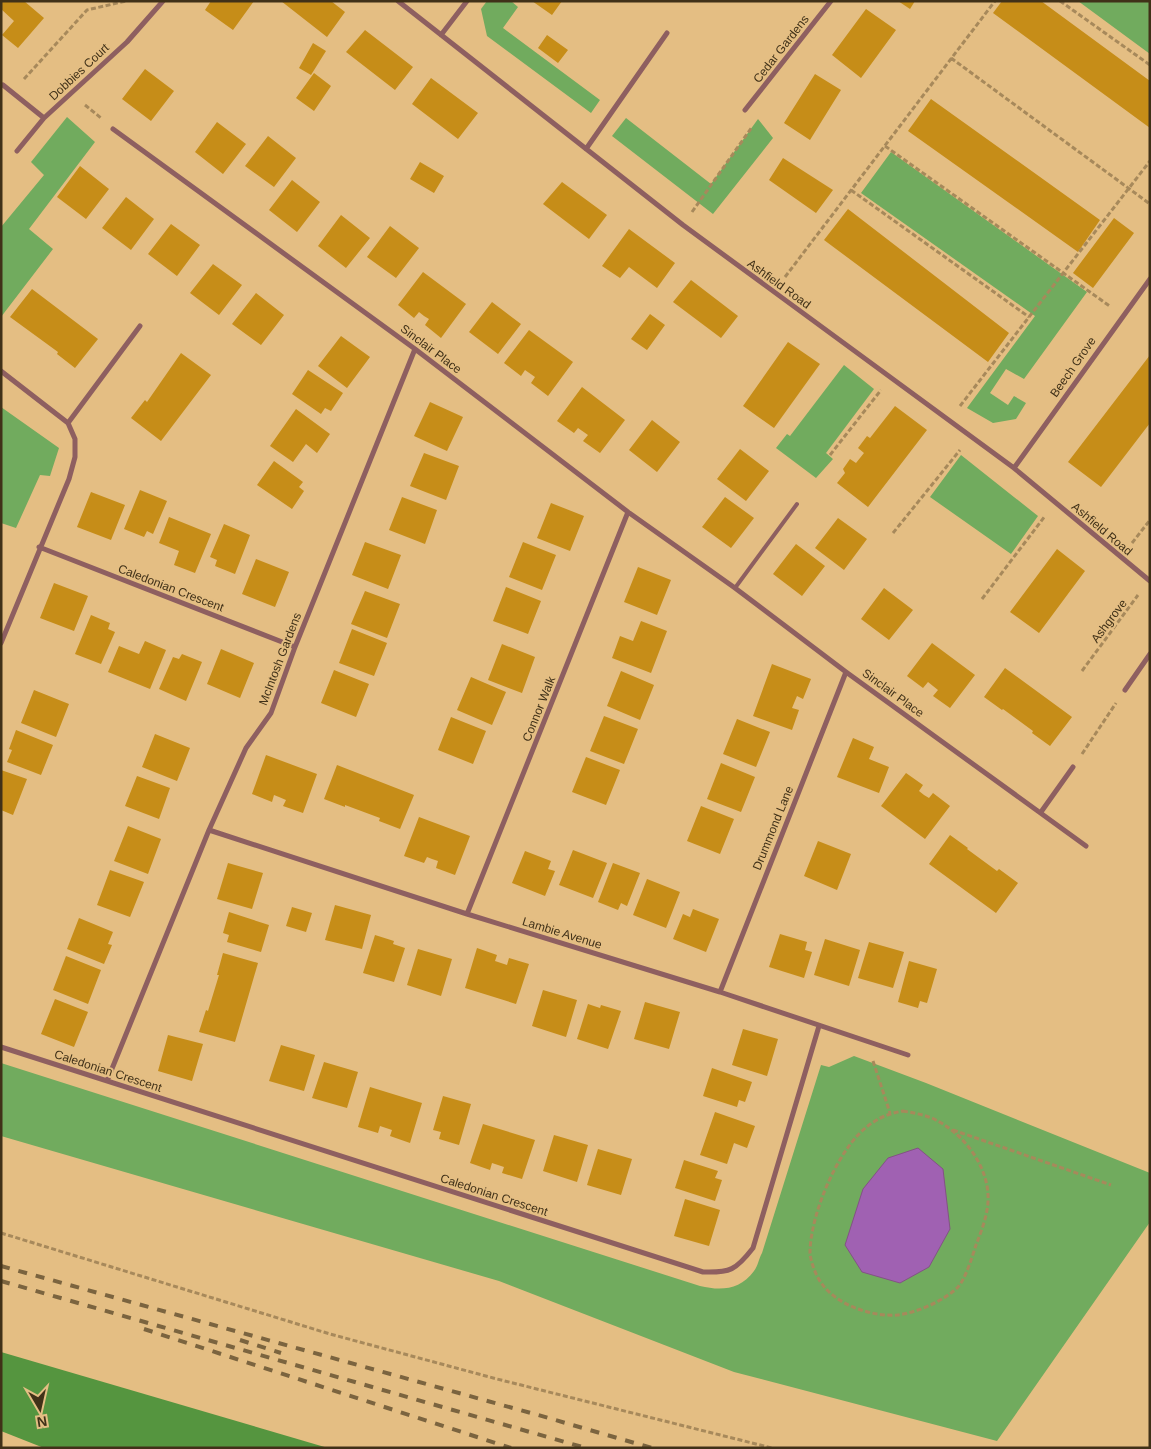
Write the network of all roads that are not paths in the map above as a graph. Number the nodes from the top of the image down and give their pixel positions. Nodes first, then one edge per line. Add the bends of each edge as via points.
1 (162, 1) edge
2 (398, 1) edge
3 (467, 1) edge
4 (832, 1) edge
5 (667, 33) dead end
6 (441, 35) junction
7 (3, 85) dead end
8 (745, 110) road end
9 (44, 118) junction
10 (113, 128) road end
11 (586, 149) junction
12 (18, 151) dead end
13 (1150, 279) edge
14 (140, 326) dead end
15 (415, 349) junction
16 (1, 371) edge
17 (68, 422) junction
18 (1014, 468) junction
19 (797, 504) dead end
20 (628, 512) junction
21 (39, 547) junction
22 (1149, 581) edge
23 (735, 588) junction
24 (3, 634) edge
25 (1, 643) edge
26 (295, 647) junction
27 (1150, 654) edge
28 (846, 672) junction
29 (1125, 690) road end
30 (1074, 767) road end
31 (1041, 812) junction
32 (209, 830) junction
33 (1086, 846) dead end
34 (468, 914) junction
35 (720, 992) junction
36 (819, 1026) junction
37 (1, 1047) edge
38 (908, 1055) dead end
39 (107, 1081) junction

1 - 9 street, Dobbies Court via 127,42
2 - 6 street, Ashfield Road
3 - 6 street
4 - 8 street, Cedar Gardens
5 - 11 street
6 - 11 street, Ashfield Road
7 - 9 street, Dobbies Court
9 - 12 street
10 - 15 street, Sinclair Place
11 - 18 street, Ashfield Road via 683,225
13 - 18 street, Beech Grove
14 - 17 street
15 - 20 street, Sinclair Place
15 - 26 street, McIntosh Gardens
16 - 17 street
17 - 21 street via 75,439 75,457 69,479
18 - 22 street, Ashfield Road
19 - 23 lane
20 - 23 street, Sinclair Place
20 - 34 street, Connor Walk
21 - 24 street
21 - 26 street, Caledonian Crescent
23 - 28 street, Sinclair Place
24 - 25 street
26 - 32 street, McIntosh Gardens via 270,713 246,748
27 - 29 street
28 - 31 street, Sinclair Place
28 - 35 street, Drummond Lane
30 - 31 street
31 - 33 street, Sinclair Place
32 - 34 street, Lambie Avenue
32 - 39 street, McIntosh Gardens
34 - 35 street, Lambie Avenue
35 - 36 street, Lambie Avenue
36 - 38 street, Lambie Avenue
36 - 39 street, Caledonian Crescent via 753,1248 741,1263 730,1270 716,1272 702,1272
37 - 39 street, Caledonian Crescent

